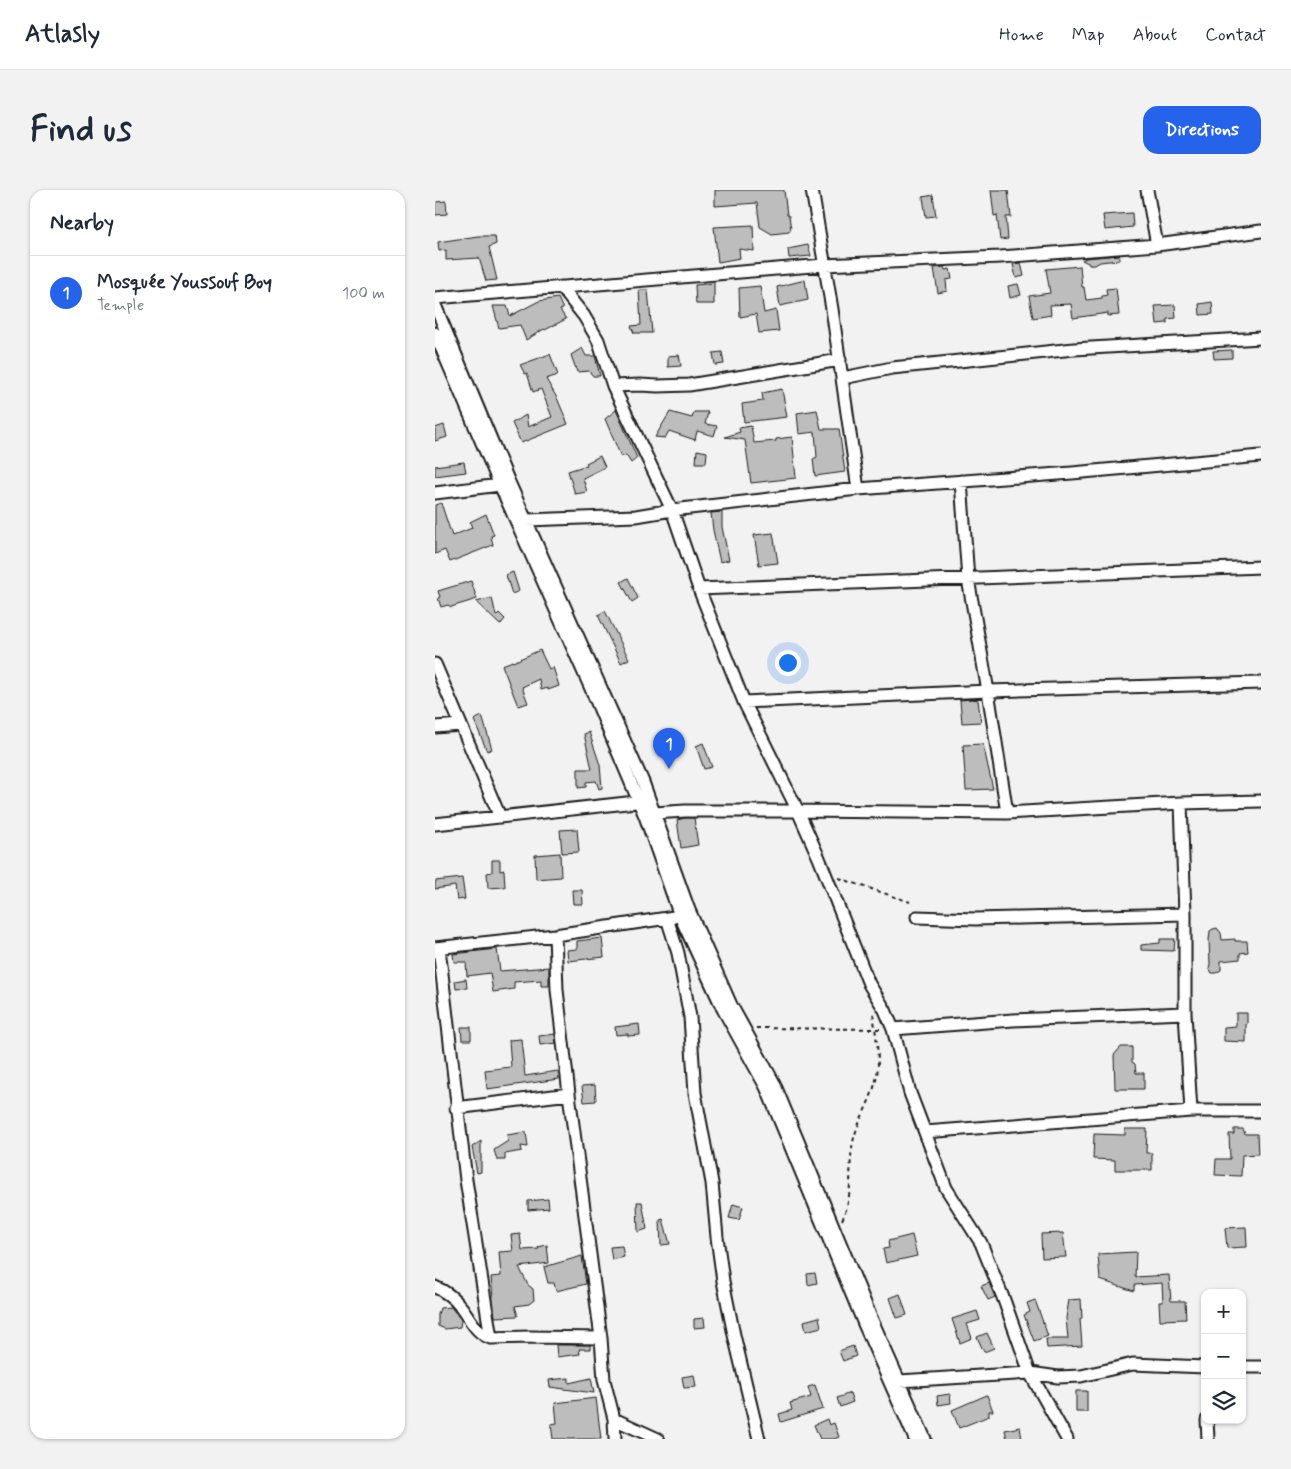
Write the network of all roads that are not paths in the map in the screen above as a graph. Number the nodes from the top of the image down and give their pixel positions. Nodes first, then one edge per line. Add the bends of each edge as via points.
1 (812, 190) edge
2 (1147, 190) edge
3 (1261, 231) edge
4 (1157, 244) junction
5 (824, 265) junction
6 (561, 287) junction
7 (435, 298) edge
8 (435, 305) edge
9 (435, 333) edge
10 (1261, 338) edge
11 (840, 360) junction
12 (843, 378) junction
13 (613, 386) junction
14 (1261, 456) edge
15 (961, 481) junction
16 (500, 485) junction
17 (858, 489) junction
18 (435, 494) edge
19 (672, 510) junction
20 (527, 520) junction
21 (1261, 567) edge
22 (968, 579) junction
23 (699, 589) junction
24 (435, 664) edge
25 (1261, 683) edge
26 (988, 691) junction
27 (744, 702) junction
28 (461, 725) junction
29 (435, 727) edge
30 (644, 801) junction
31 (1261, 801) edge
32 (1181, 803) junction
33 (798, 811) junction
34 (654, 813) junction
35 (1007, 813) junction
36 (500, 817) junction
37 (435, 824) edge
38 (1185, 914) junction
39 (680, 916) junction
40 (917, 917) dead end
41 (667, 918) junction
42 (555, 935) junction
43 (437, 948) edge
44 (1185, 1014) junction
45 (893, 1029) junction
46 (569, 1094) junction
47 (456, 1108) junction
48 (1191, 1111) junction
49 (1261, 1111) edge
50 (925, 1132) junction
51 (435, 1287) edge
52 (491, 1338) junction
53 (601, 1338) junction
54 (1201, 1367) edge
55 (1246, 1367) edge
56 (1261, 1367) edge
57 (1029, 1372) junction
58 (899, 1381) junction
59 (614, 1419) junction
60 (1207, 1424) edge
61 (615, 1439) edge
62 (658, 1439) edge
63 (759, 1439) edge
64 (915, 1439) edge
65 (925, 1439) edge
66 (1067, 1439) edge
67 (1208, 1439) edge

1 - 5 street
2 - 4 street
3 - 4 street
4 - 5 street via 1000,257
5 - 6 street
5 - 11 street
6 - 7 street
6 - 13 street via 584,316 597,340
8 - 20 street
9 - 16 street
10 - 12 street via 1074,349 892,368
11 - 12 street
11 - 13 street via 689,385
12 - 17 street
13 - 19 street
14 - 15 street
15 - 17 street
15 - 22 street
16 - 18 street
16 - 30 street
17 - 19 street
19 - 20 street via 636,516
19 - 23 street
20 - 30 street via 643,782
21 - 22 street
22 - 23 street
22 - 26 street
23 - 27 street
24 - 28 street
25 - 26 street
26 - 27 street
26 - 35 street
27 - 33 street
28 - 29 street
28 - 36 street
30 - 34 street
30 - 36 street
30 - 39 street via 645,816
31 - 32 street
32 - 35 street
32 - 38 street
33 - 34 street
33 - 35 street
33 - 45 street via 869,984
34 - 58 street via 689,910 731,1005 775,1083
36 - 37 street
38 - 40 street via 976,919
38 - 44 street
39 - 41 street
39 - 64 street via 723,1009 766,1087
41 - 42 street
41 - 63 street via 678,953 690,1017 695,1093 712,1183 723,1282
42 - 43 street
42 - 46 street via 557,990
43 - 47 street
44 - 45 street
44 - 48 street
45 - 50 street
46 - 47 street
46 - 53 street
47 - 52 street
48 - 49 street
48 - 50 street
50 - 57 street via 946,1188 981,1243
51 - 52 street via 451,1296 481,1334
52 - 53 street
53 - 59 street via 604,1380
54 - 57 street via 1133,1364 1081,1376
55 - 56 street
57 - 58 street
57 - 66 street
58 - 65 street
59 - 61 street
59 - 62 street
60 - 67 street

